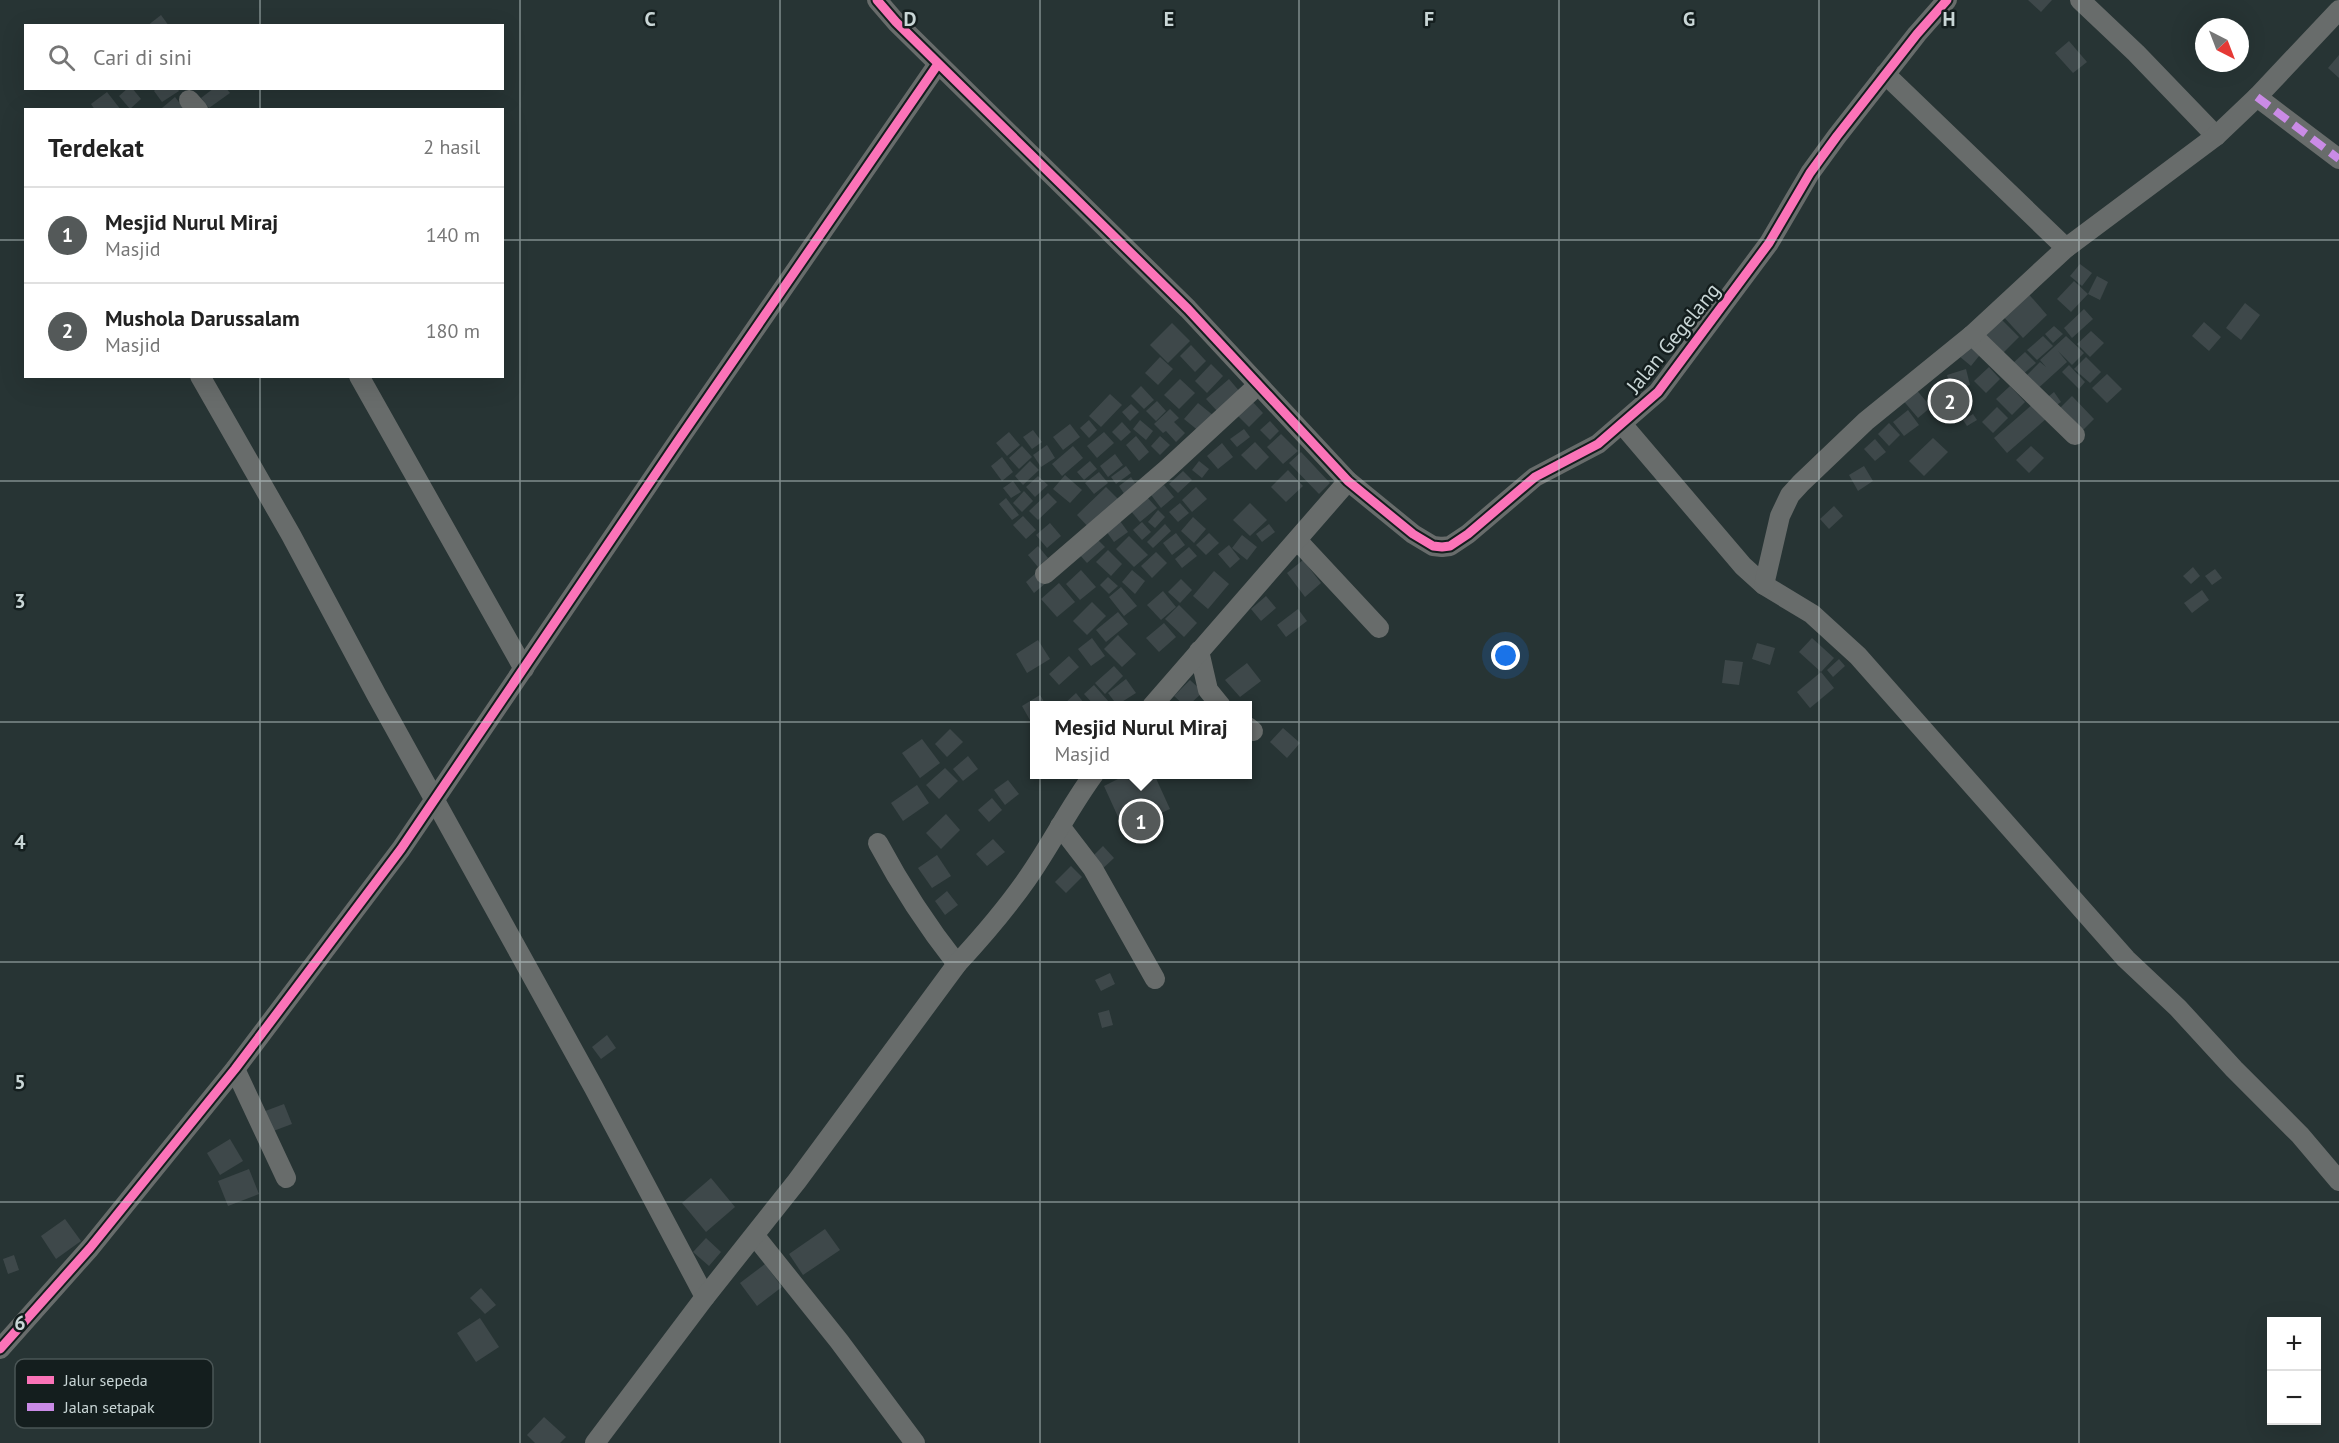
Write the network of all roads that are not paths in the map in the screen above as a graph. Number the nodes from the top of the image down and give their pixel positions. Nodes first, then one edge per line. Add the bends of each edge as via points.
1 (877, 0) edge
2 (1947, 0) edge
3 (2080, 0) edge
4 (2339, 10) edge
5 (938, 64) junction
6 (1886, 74) junction
7 (2257, 97) junction
8 (2216, 136) junction
9 (2339, 159) edge
10 (2066, 248) junction
11 (1972, 335) junction
12 (201, 378) edge
13 (359, 378) edge
14 (1258, 385) junction
15 (1622, 424) junction
16 (2075, 435) dead end
17 (1348, 481) junction
18 (1297, 540) junction
19 (1045, 574) dead end
20 (1764, 585) junction
21 (1379, 628) dead end
22 (1199, 651) junction
23 (524, 669) junction
24 (1155, 701) edge
25 (1218, 701) edge
26 (1091, 779) edge
27 (435, 802) junction
28 (1060, 826) junction
29 (878, 843) dead end
30 (957, 964) junction
31 (1155, 980) dead end
32 (235, 1068) junction
33 (286, 1178) dead end
34 (2339, 1180) edge
35 (755, 1236) junction
36 (705, 1297) junction
37 (0, 1349) edge
38 (595, 1443) edge
39 (915, 1443) edge

1 - 5 street
2 - 6 street, Jalan Gegelang
3 - 8 street
4 - 7 street
5 - 14 street via 1188,309
5 - 23 street
6 - 10 street
6 - 15 street, Jalan Gegelang via 1825,152 1769,243 1666,381
7 - 8 street
7 - 9 street
8 - 10 street
10 - 11 street
11 - 16 street
11 - 20 street via 1866,421 1790,495 1780,516
12 - 27 street
13 - 23 street
14 - 17 street
14 - 19 street
15 - 17 street, Jalan Gegelang via 1598,444 1523,485 1450,546 1422,541
15 - 20 street via 1743,566
17 - 18 street
18 - 21 street
18 - 22 street
20 - 34 street via 1812,614 1858,656 2126,958 2300,1135
22 - 24 street
22 - 25 street via 1208,690
23 - 27 street
26 - 28 street
27 - 32 street
27 - 36 street
28 - 30 street via 987,932
28 - 31 street via 1093,869
29 - 30 street via 931,932
30 - 35 street
32 - 33 street
32 - 37 street via 90,1248
35 - 36 street
35 - 39 street via 840,1341
36 - 38 street

